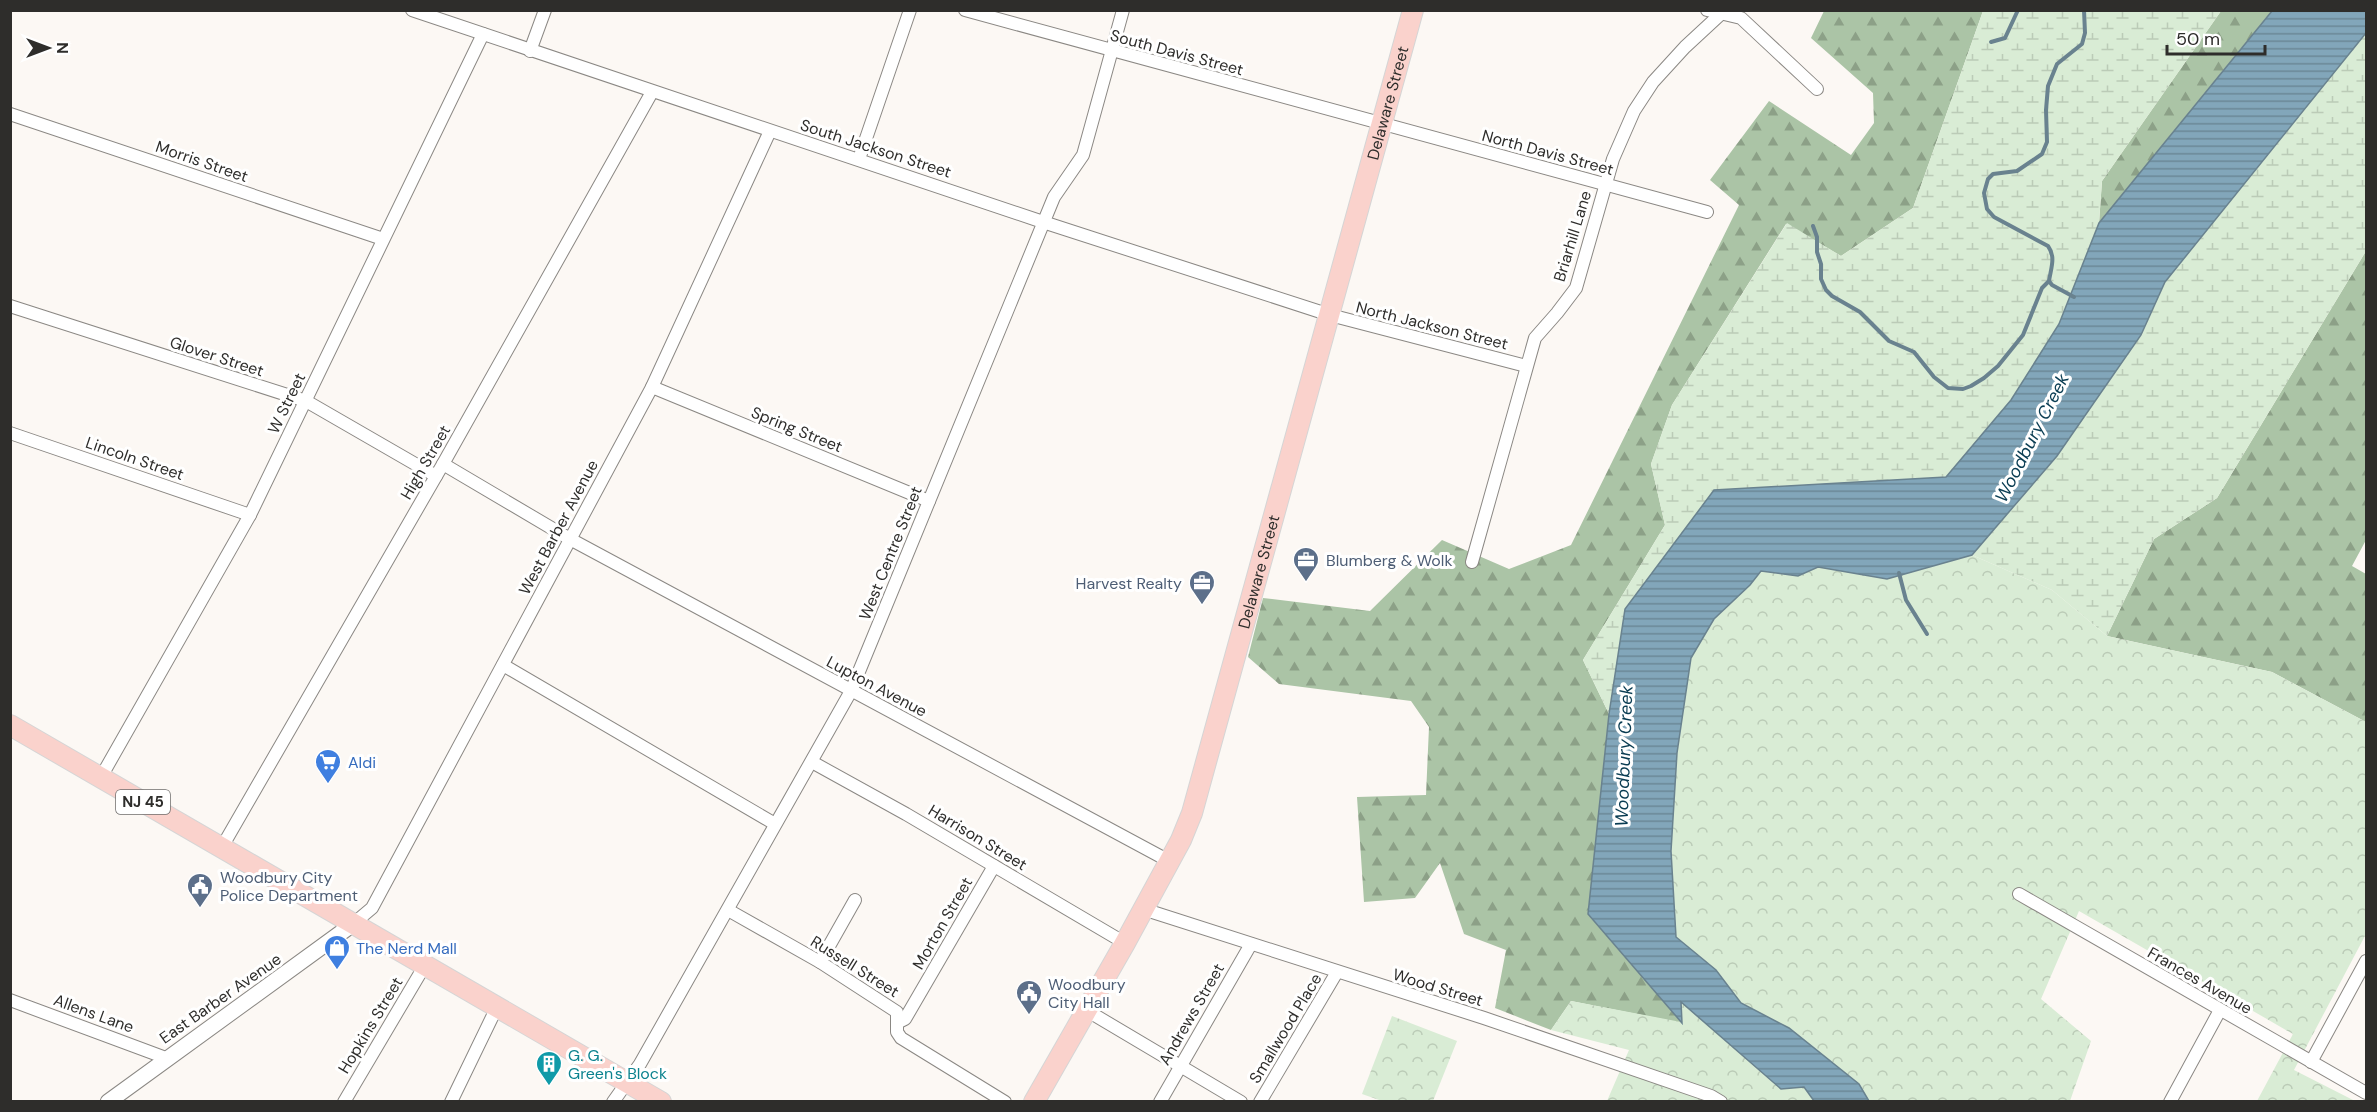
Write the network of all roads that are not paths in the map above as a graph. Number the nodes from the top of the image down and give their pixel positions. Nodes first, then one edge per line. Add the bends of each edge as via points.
1 (412, 10) edge
2 (545, 10) edge
3 (910, 10) edge
4 (964, 10) edge
5 (1123, 10) edge
6 (1413, 10) edge
7 (1707, 10) edge
8 (1724, 13) edge
9 (483, 34) junction
10 (530, 51) junction
11 (1111, 52) junction
12 (1817, 88) dead end
13 (652, 92) junction
14 (10, 114) edge
15 (1381, 125) junction
16 (770, 131) junction
17 (859, 159) junction
18 (1605, 184) junction
19 (1707, 212) dead end
20 (1043, 222) junction
21 (383, 239) junction
22 (10, 306) edge
23 (1330, 315) junction
24 (1526, 366) junction
25 (652, 387) junction
26 (306, 401) junction
27 (10, 433) edge
28 (439, 470) junction
29 (929, 501) junction
30 (250, 515) junction
31 (570, 539) junction
32 (1472, 562) dead end
33 (502, 665) junction
34 (851, 691) junction
35 (10, 725) edge
36 (812, 762) junction
37 (101, 777) junction
38 (775, 824) junction
39 (222, 847) junction
40 (1170, 861) junction
41 (994, 866) junction
42 (2019, 894) dead end
43 (855, 900) dead end
44 (1143, 909) junction
45 (728, 910) junction
46 (352, 924) junction
47 (1125, 943) junction
48 (1251, 944) junction
49 (2367, 961) edge
50 (820, 962) junction
51 (425, 965) junction
52 (1337, 972) junction
53 (10, 1000) edge
54 (497, 1007) junction
55 (1086, 1010) junction
56 (2220, 1010) junction
57 (897, 1023) junction
58 (166, 1058) junction
59 (2311, 1062) junction
60 (1180, 1066) junction
61 (627, 1082) junction
62 (2367, 1093) edge
63 (108, 1101) edge
64 (344, 1101) edge
65 (451, 1101) edge
66 (613, 1101) edge
67 (661, 1101) edge
68 (1005, 1101) edge
69 (1034, 1101) edge
70 (1160, 1101) edge
71 (1241, 1101) edge
72 (1260, 1101) edge
73 (1721, 1101) edge
74 (2170, 1101) edge

1 - 9 street, South Jackson Street
2 - 10 street
3 - 17 street
4 - 11 street, South Davis Street
5 - 11 street, West Centre Street
6 - 15 main road, Delaware Street
7 - 8 street
8 - 12 street via 1742,18
8 - 18 street, Briarhill Lane via 1653,82 1634,111
9 - 10 street, South Jackson Street
9 - 21 street, W Street
10 - 13 street, South Jackson Street
11 - 15 street, South Davis Street
11 - 20 street, West Centre Street via 1083,155 1054,197
13 - 16 street, South Jackson Street
13 - 28 street, High Street
14 - 21 street, Morris Street
15 - 18 street, North Davis Street
15 - 23 main road, Delaware Street
16 - 17 street, South Jackson Street
16 - 25 street, West Barber Avenue
17 - 20 street, South Jackson Street
18 - 19 street, North Davis Street
18 - 24 street, Briarhill Lane via 1576,288 1535,338
20 - 23 street, South Jackson Street
20 - 29 street, West Centre Street
21 - 26 street, W Street
22 - 26 street, Glover Street
23 - 24 street, North Jackson Street
23 - 40 main road, Delaware Street via 1194,806
24 - 32 street, Briarhill Lane
25 - 29 street, Spring Street
25 - 31 street, West Barber Avenue
26 - 28 street, Glover Street
26 - 30 street, W Street
27 - 30 street, Lincoln Street
28 - 31 street, Glover Street
28 - 39 street, High Street
29 - 34 street, West Centre Street
30 - 37 street, W Street
31 - 33 street, West Barber Avenue
31 - 34 street, Lupton Avenue
33 - 38 street
33 - 46 street, West Barber Avenue via 372,908
34 - 36 street, West Centre Street
34 - 40 street, Lupton Avenue
35 - 37 main road, NJ 45
36 - 38 street, West Centre Street
36 - 41 street, Harrison Street
37 - 39 main road, NJ 45
38 - 45 street, West Centre Street
39 - 46 main road, NJ 45
40 - 44 main road, Delaware Street
41 - 47 street, Harrison Street
41 - 57 street, Morton Street via 905,1019
42 - 56 street, Frances Avenue
43 - 50 street
44 - 47 main road, Delaware Street
44 - 48 street, Wood Street
45 - 50 street, Russell Street
45 - 61 street, West Centre Street
46 - 51 main road, NJ 45
46 - 58 street, East Barber Avenue
47 - 55 main road, Delaware Street
48 - 52 street, Wood Street
48 - 60 street, Andrews Street
49 - 59 street
50 - 57 street, Russell Street via 897,1012
51 - 54 main road, NJ 45
51 - 64 street, Hopkins Street
52 - 72 street, Smallwood Place
52 - 73 street, Wood Street via 1484,1018
53 - 58 street, Allens Lane
54 - 61 main road, NJ 45
54 - 65 street
55 - 60 street
55 - 69 main road, Delaware Street
56 - 59 street, Frances Avenue
56 - 74 street
57 - 68 street, Russell Street via 901,1038
58 - 63 street, East Barber Avenue
59 - 62 street, Frances Avenue
60 - 70 street, Andrews Street
60 - 71 street
61 - 66 street, West Centre Street
61 - 67 main road, NJ 45

